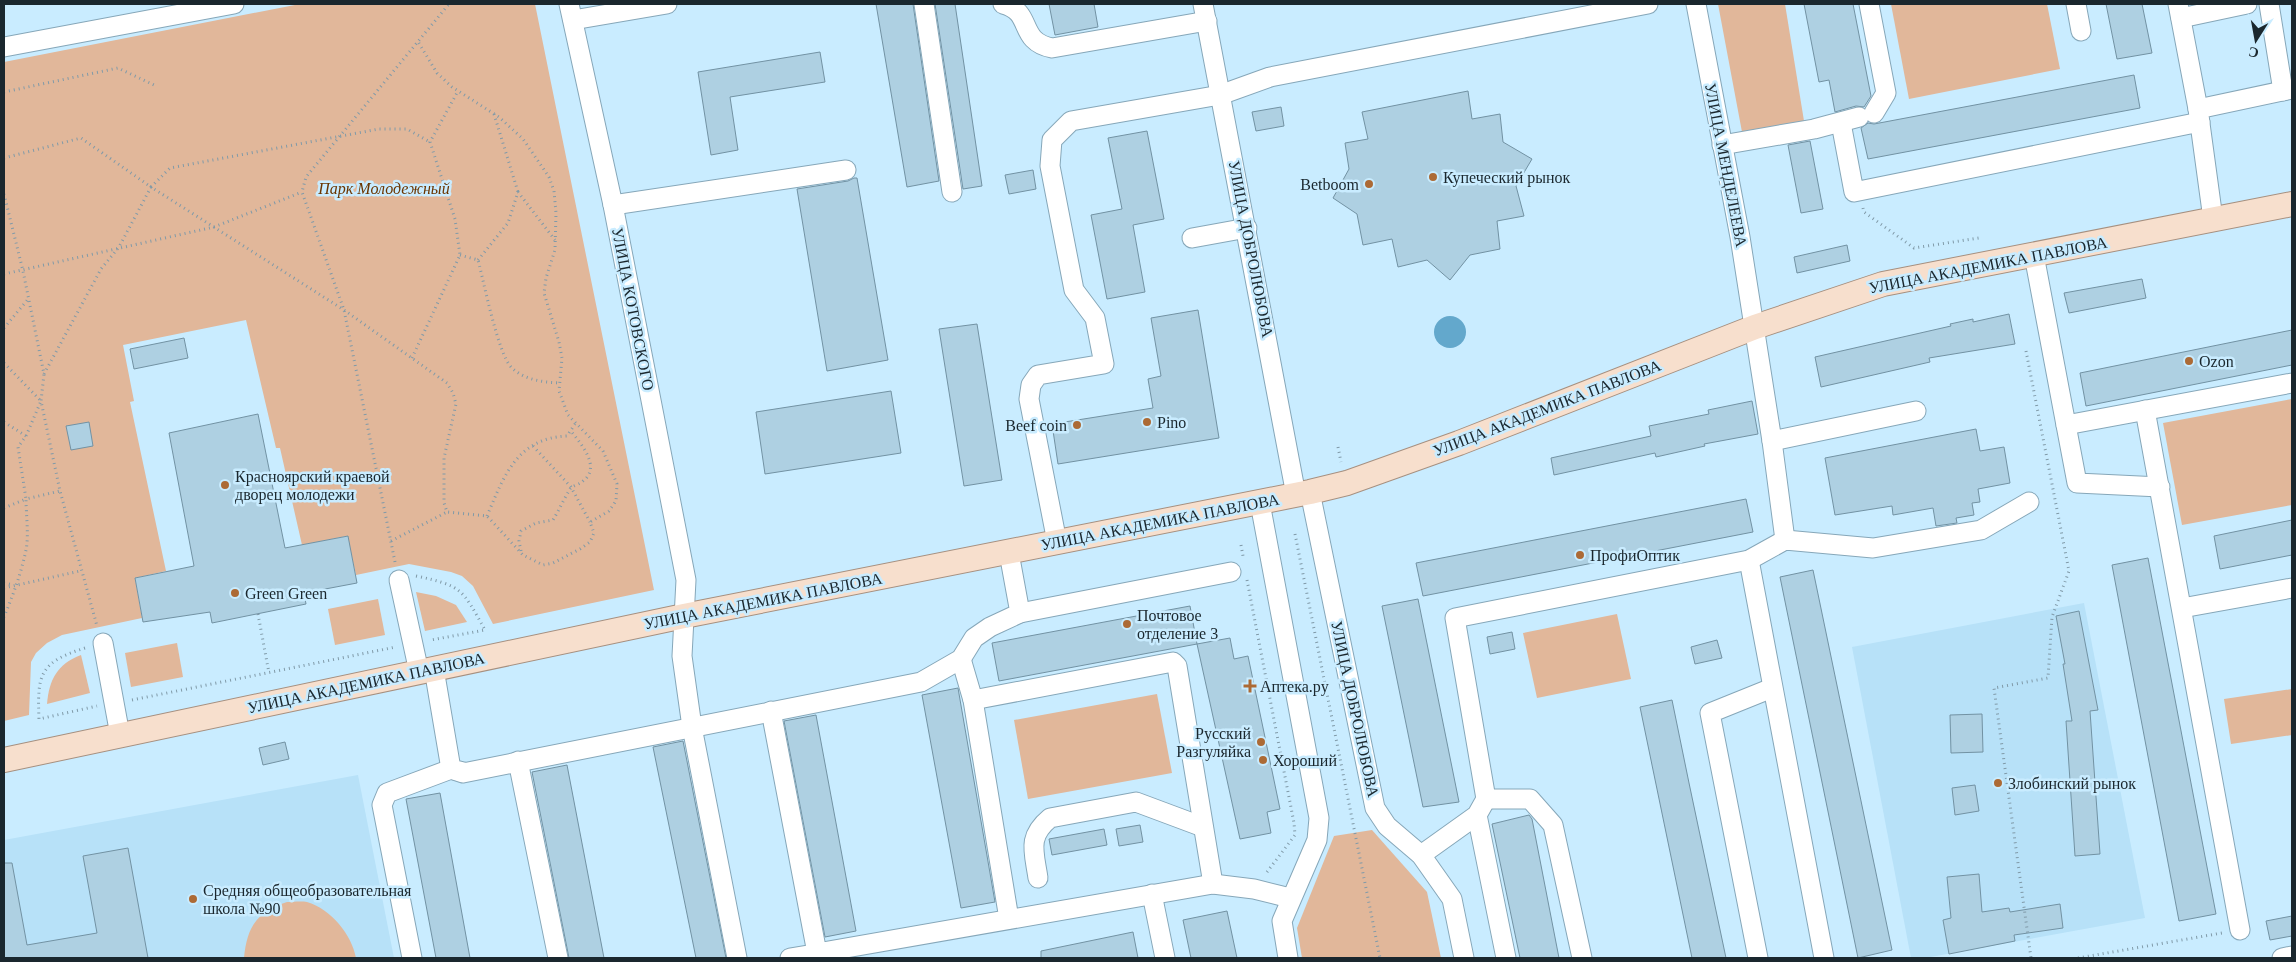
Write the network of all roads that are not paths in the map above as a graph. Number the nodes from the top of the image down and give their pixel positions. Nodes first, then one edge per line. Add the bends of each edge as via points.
1 (234, 4) edge
2 (667, 4) edge
3 (924, 4) edge
4 (1002, 4) edge
5 (1648, 4) edge
6 (1696, 4) edge
7 (1869, 4) edge
8 (2076, 4) edge
9 (2247, 4) edge
10 (2268, 4) edge
11 (2180, 11) edge
12 (571, 12) edge
13 (1205, 12) edge
14 (2081, 31) dead end
15 (4, 47) edge
16 (2287, 90) edge
17 (1220, 95) junction
18 (2199, 115) junction
19 (1841, 123) junction
20 (1722, 145) junction
21 (846, 170) dead end
22 (952, 192) dead end
23 (2292, 204) edge
24 (613, 205) junction
25 (2213, 220) junction
26 (1247, 228) junction
27 (1192, 238) dead end
28 (2034, 255) junction
29 (1755, 327) junction
30 (2292, 383) edge
31 (2145, 410) junction
32 (1916, 411) dead end
33 (2066, 425) junction
34 (1772, 441) junction
35 (2160, 487) junction
36 (1303, 494) junction
37 (2028, 502) dead end
38 (1260, 504) junction
39 (1785, 540) junction
40 (1057, 542) junction
41 (1008, 553) junction
42 (1749, 560) junction
43 (1240, 570) road end
44 (399, 578) road end
45 (2292, 588) edge
46 (2182, 608) junction
47 (1020, 613) junction
48 (684, 616) junction
49 (103, 642) road end
50 (961, 659) junction
51 (426, 670) junction
52 (1772, 688) junction
53 (973, 700) junction
54 (771, 711) junction
55 (692, 727) junction
56 (120, 734) junction
57 (4, 760) edge
58 (518, 761) junction
59 (451, 768) junction
60 (1481, 807) junction
61 (1203, 827) junction
62 (1421, 855) junction
63 (1038, 878) dead end
64 (1213, 884) junction
65 (1152, 894) junction
66 (1290, 898) junction
67 (1009, 919) junction
68 (2240, 930) road end
69 (823, 954) edge
70 (2292, 956) edge
71 (412, 958) edge
72 (558, 958) edge
73 (738, 958) edge
74 (790, 958) edge
75 (1165, 958) edge
76 (1288, 958) edge
77 (1464, 958) edge
78 (1506, 958) edge
79 (1582, 958) edge
80 (1758, 958) edge
81 (1824, 958) edge
82 (2282, 958) edge

1 - 15 street
2 - 12 street
3 - 22 street
4 - 13 street via 1021,14 1036,42 1052,48
5 - 17 street via 1270,77
6 - 20 street, УЛИЦА МЕНДЕЛЕЕВА
7 - 19 street via 1886,93 1867,115
8 - 14 street
9 - 11 street
10 - 16 street
11 - 18 street
12 - 24 street, УЛИЦА КОТОВСКОГО
13 - 17 street, УЛИЦА ДОБРОЛЮБОВА
16 - 18 street
17 - 26 street, УЛИЦА ДОБРОЛЮБОВА
17 - 40 street via 1071,121 1052,140 1050,166 1074,290 1095,318 1104,364 1038,375 1031,385 1029,398
18 - 19 street via 1854,192
18 - 25 street
19 - 20 street
20 - 29 street, УЛИЦА МЕНДЕЛЕЕВА
21 - 24 street
23 - 25 main road, УЛИЦА АКАДЕМИКА ПАВЛОВА
24 - 48 street, УЛИЦА КОТОВСКОГО via 686,580
25 - 28 main road, УЛИЦА АКАДЕМИКА ПАВЛОВА
26 - 27 street
26 - 36 street, УЛИЦА ДОБРОЛЮБОВА
28 - 29 main road, УЛИЦА АКАДЕМИКА ПАВЛОВА via 1883,284
28 - 33 street
29 - 34 street, УЛИЦА МЕНДЕЛЕЕВА
29 - 36 main road, УЛИЦА АКАДЕМИКА ПАВЛОВА via 1459,443 1346,483
30 - 31 street
31 - 33 street
31 - 35 street
32 - 34 street
33 - 35 street via 2077,483
34 - 39 street, УЛИЦА МЕНДЕЛЕЕВА
35 - 46 street
36 - 38 main road, УЛИЦА АКАДЕМИКА ПАВЛОВА
36 - 62 street, УЛИЦА ДОБРОЛЮБОВА via 1375,808 1387,826
37 - 39 street via 1981,530 1873,548
38 - 40 main road, УЛИЦА АКАДЕМИКА ПАВЛОВА
38 - 66 street via 1319,818 1316,840
39 - 42 street
40 - 41 main road, УЛИЦА АКАДЕМИКА ПАВЛОВА
41 - 47 street
41 - 48 main road, УЛИЦА АКАДЕМИКА ПАВЛОВА
42 - 52 street
42 - 60 street via 1456,618
43 - 47 street
44 - 51 street via 414,643
45 - 46 street
46 - 68 street
47 - 50 street via 974,638
48 - 51 main road, УЛИЦА АКАДЕМИКА ПАВЛОВА
48 - 55 street, УЛИЦА КОТОВСКОГО via 682,656
49 - 56 street
50 - 53 street
50 - 54 street via 921,682
51 - 56 main road, УЛИЦА АКАДЕМИКА ПАВЛОВА
51 - 59 street
52 - 80 street via 1710,713
52 - 81 street
53 - 61 street via 1172,662 1177,666
53 - 67 street
54 - 55 street
54 - 69 street
55 - 58 street
55 - 73 street, УЛИЦА КОТОВСКОГО
56 - 57 main road, УЛИЦА АКАДЕМИКА ПАВЛОВА
58 - 59 street via 463,772
58 - 72 street
59 - 71 street via 387,793 382,805
60 - 62 street
60 - 78 street
60 - 79 street via 1530,799 1553,825
61 - 63 street via 1136,802 1050,818 1039,827 1033,841
61 - 64 street
62 - 77 street, УЛИЦА ДОБРОЛЮБОВА via 1452,899
64 - 65 street
64 - 66 street
65 - 67 street
65 - 75 street
66 - 76 street via 1282,920
67 - 69 street
69 - 74 street
70 - 82 street

